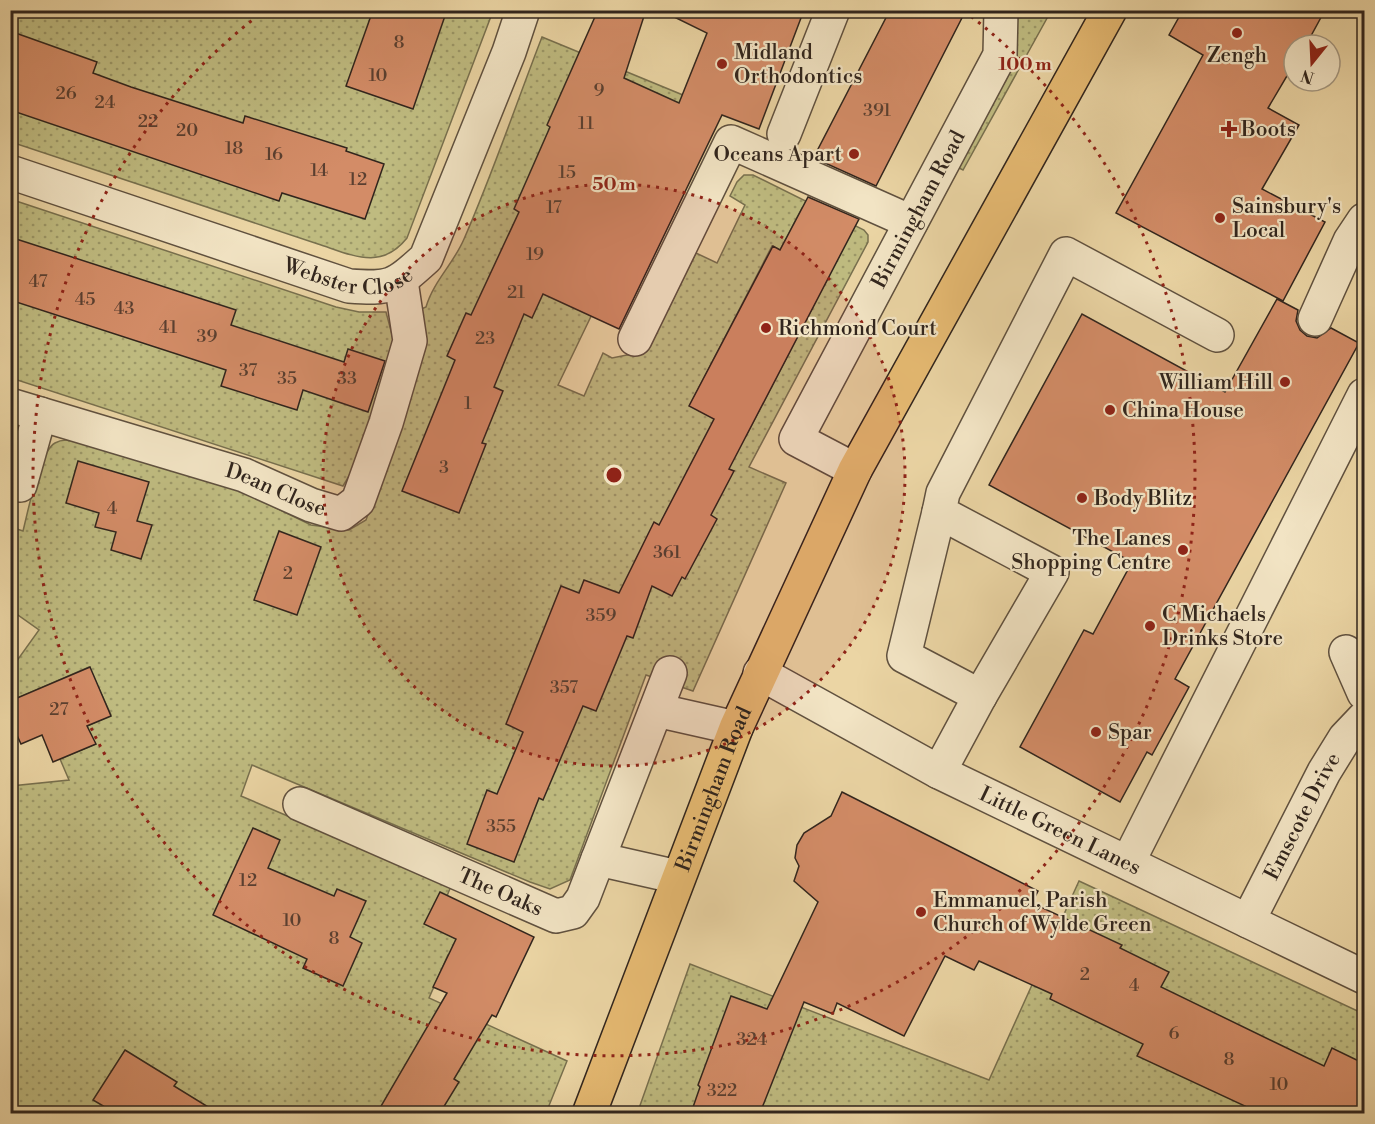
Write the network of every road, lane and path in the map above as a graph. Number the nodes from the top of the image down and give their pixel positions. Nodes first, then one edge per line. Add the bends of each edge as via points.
1 (523, 10) edge
2 (833, 10) edge
3 (1001, 10) edge
4 (1110, 10) edge
5 (784, 134) dead end
6 (10, 172) edge
7 (1365, 220) edge
8 (911, 222) junction
9 (401, 281) junction
10 (1315, 319) dead end
11 (1217, 335) dead end
12 (635, 339) dead end
13 (1365, 396) edge
14 (25, 410) edge
15 (855, 470) junction
16 (20, 485) dead end
17 (939, 512) junction
18 (1346, 652) dead end
19 (670, 673) dead end
20 (760, 673) junction
21 (1365, 693) edge
22 (980, 696) junction
23 (656, 710) junction
24 (1365, 718) edge
25 (736, 728) junction
26 (939, 772) junction
27 (300, 804) dead end
28 (598, 859) junction
29 (1128, 862) junction
30 (678, 877) junction
31 (1248, 921) junction
32 (1365, 977) edge
33 (589, 1113) edge

1 - 9 street, Webster Close via 426,258
2 - 5 street
3 - 8 street, Birmingham Road via 1000,55
4 - 15 main road, Birmingham Road
6 - 9 street, Webster Close via 349,285 382,288
7 - 10 street via 1350,241
8 - 12 street via 731,142
8 - 15 street, Birmingham Road via 796,439
9 - 14 street, Dean Close via 410,341 358,501 342,514 244,475
11 - 17 street via 1066,254 943,493
13 - 29 street
14 - 16 street, Dean Close
15 - 20 main road, Birmingham Road
17 - 22 street via 903,656
17 - 22 street via 1052,572
18 - 21 street
19 - 23 street
20 - 25 main road, Birmingham Road
20 - 26 street, Little Green Lanes
22 - 26 street
23 - 25 street
23 - 28 street
24 - 31 street, Emscote Drive via 1345,738 1324,772
25 - 30 main road, Birmingham Road
26 - 29 street, Little Green Lanes
27 - 28 street, The Oaks via 556,916 573,912 583,898
28 - 30 street
29 - 31 street, Little Green Lanes
30 - 33 main road, Birmingham Road
31 - 32 street, Little Green Lanes

